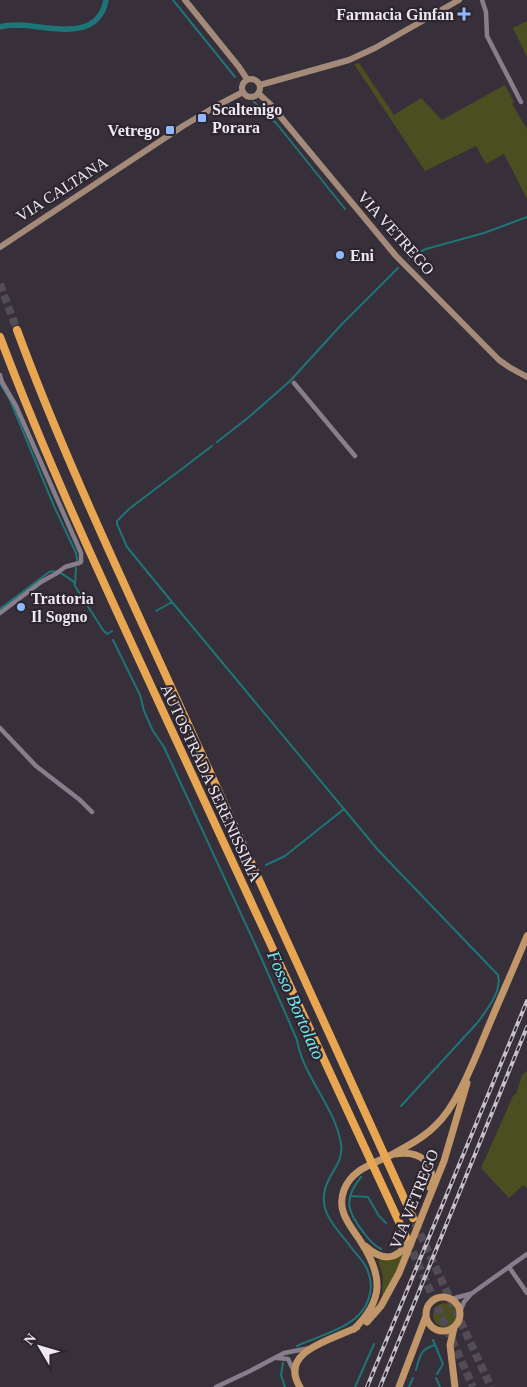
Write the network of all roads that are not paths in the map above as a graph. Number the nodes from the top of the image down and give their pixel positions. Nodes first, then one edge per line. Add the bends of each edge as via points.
1 (185, 0) edge
2 (459, 0) edge
3 (482, 0) edge
4 (247, 79) junction
5 (260, 85) junction
6 (243, 92) junction
7 (259, 94) junction
8 (521, 102) dead end
9 (0, 247) edge
10 (17, 330) tunnel mouth
11 (0, 336) edge
12 (0, 375) edge
13 (527, 377) edge
14 (294, 383) dead end
15 (355, 456) dead end
16 (0, 613) edge
17 (0, 728) edge
18 (92, 812) dead end
19 (527, 936) edge
20 (473, 1063) junction
21 (393, 1154) junction
22 (427, 1202) junction
23 (413, 1218) tunnel mouth
24 (415, 1232) junction
25 (406, 1237) tunnel mouth
26 (361, 1242) junction
27 (527, 1254) edge
28 (510, 1267) junction
29 (527, 1293) edge
30 (471, 1294) junction
31 (451, 1299) junction
32 (460, 1312) junction
33 (426, 1315) junction
34 (454, 1328) junction
35 (354, 1329) junction
36 (438, 1330) junction
37 (417, 1341) junction
38 (450, 1345) junction
39 (310, 1348) junction
40 (276, 1358) junction
41 (295, 1372) junction
42 (216, 1387) edge
43 (300, 1387) edge
44 (399, 1387) edge
45 (455, 1387) edge

1 - 4 main road
2 - 5 main road via 349,60
3 - 8 street via 487,36
4 - 5 main road via 254,78
4 - 6 main road via 242,85
5 - 7 main road
6 - 7 main road via 248,97
6 - 9 main road, VIA CALTANA via 183,126
7 - 13 main road, VIA VETREGO via 396,256 500,360
10 - 23 highway, AUTOSTRADA SERENISSIMA via 55,428 108,549
11 - 25 highway, AUTOSTRADA SERENISSIMA via 38,434 136,653
12 - 16 street via 81,553 80,562 70,564 40,582
14 - 15 street
17 - 18 street via 36,766
19 - 20 main road, VIA VETREGO
20 - 21 main road, VIA VETREGO via 439,1123
20 - 22 main road, VIA VETREGO via 450,1144
21 - 22 main road via 414,1154 428,1165 432,1179
21 - 26 main road, VIA VETREGO via 366,1166 352,1177 344,1190 343,1213
22 - 24 main road, VIA VETREGO
24 - 26 main road via 402,1251 392,1256 376,1254
24 - 35 main road, VIA VETREGO via 386,1298 369,1320
26 - 35 main road, VIA VETREGO via 373,1264 377,1286 370,1310
27 - 28 street
28 - 29 street
28 - 30 street
30 - 31 street
30 - 32 street
31 - 32 main road via 459,1306
31 - 33 main road via 434,1300 429,1304
32 - 34 main road
33 - 36 main road via 429,1324
33 - 37 main road
34 - 36 main road
34 - 38 main road
35 - 39 main road, VIA VETREGO
36 - 37 main road via 426,1333
36 - 38 main road
37 - 44 main road
38 - 45 main road
39 - 40 street, VIA VETREGO via 289,1351
39 - 41 main road via 300,1358
40 - 41 street via 288,1359
40 - 42 street, VIA VETREGO
41 - 43 main road

